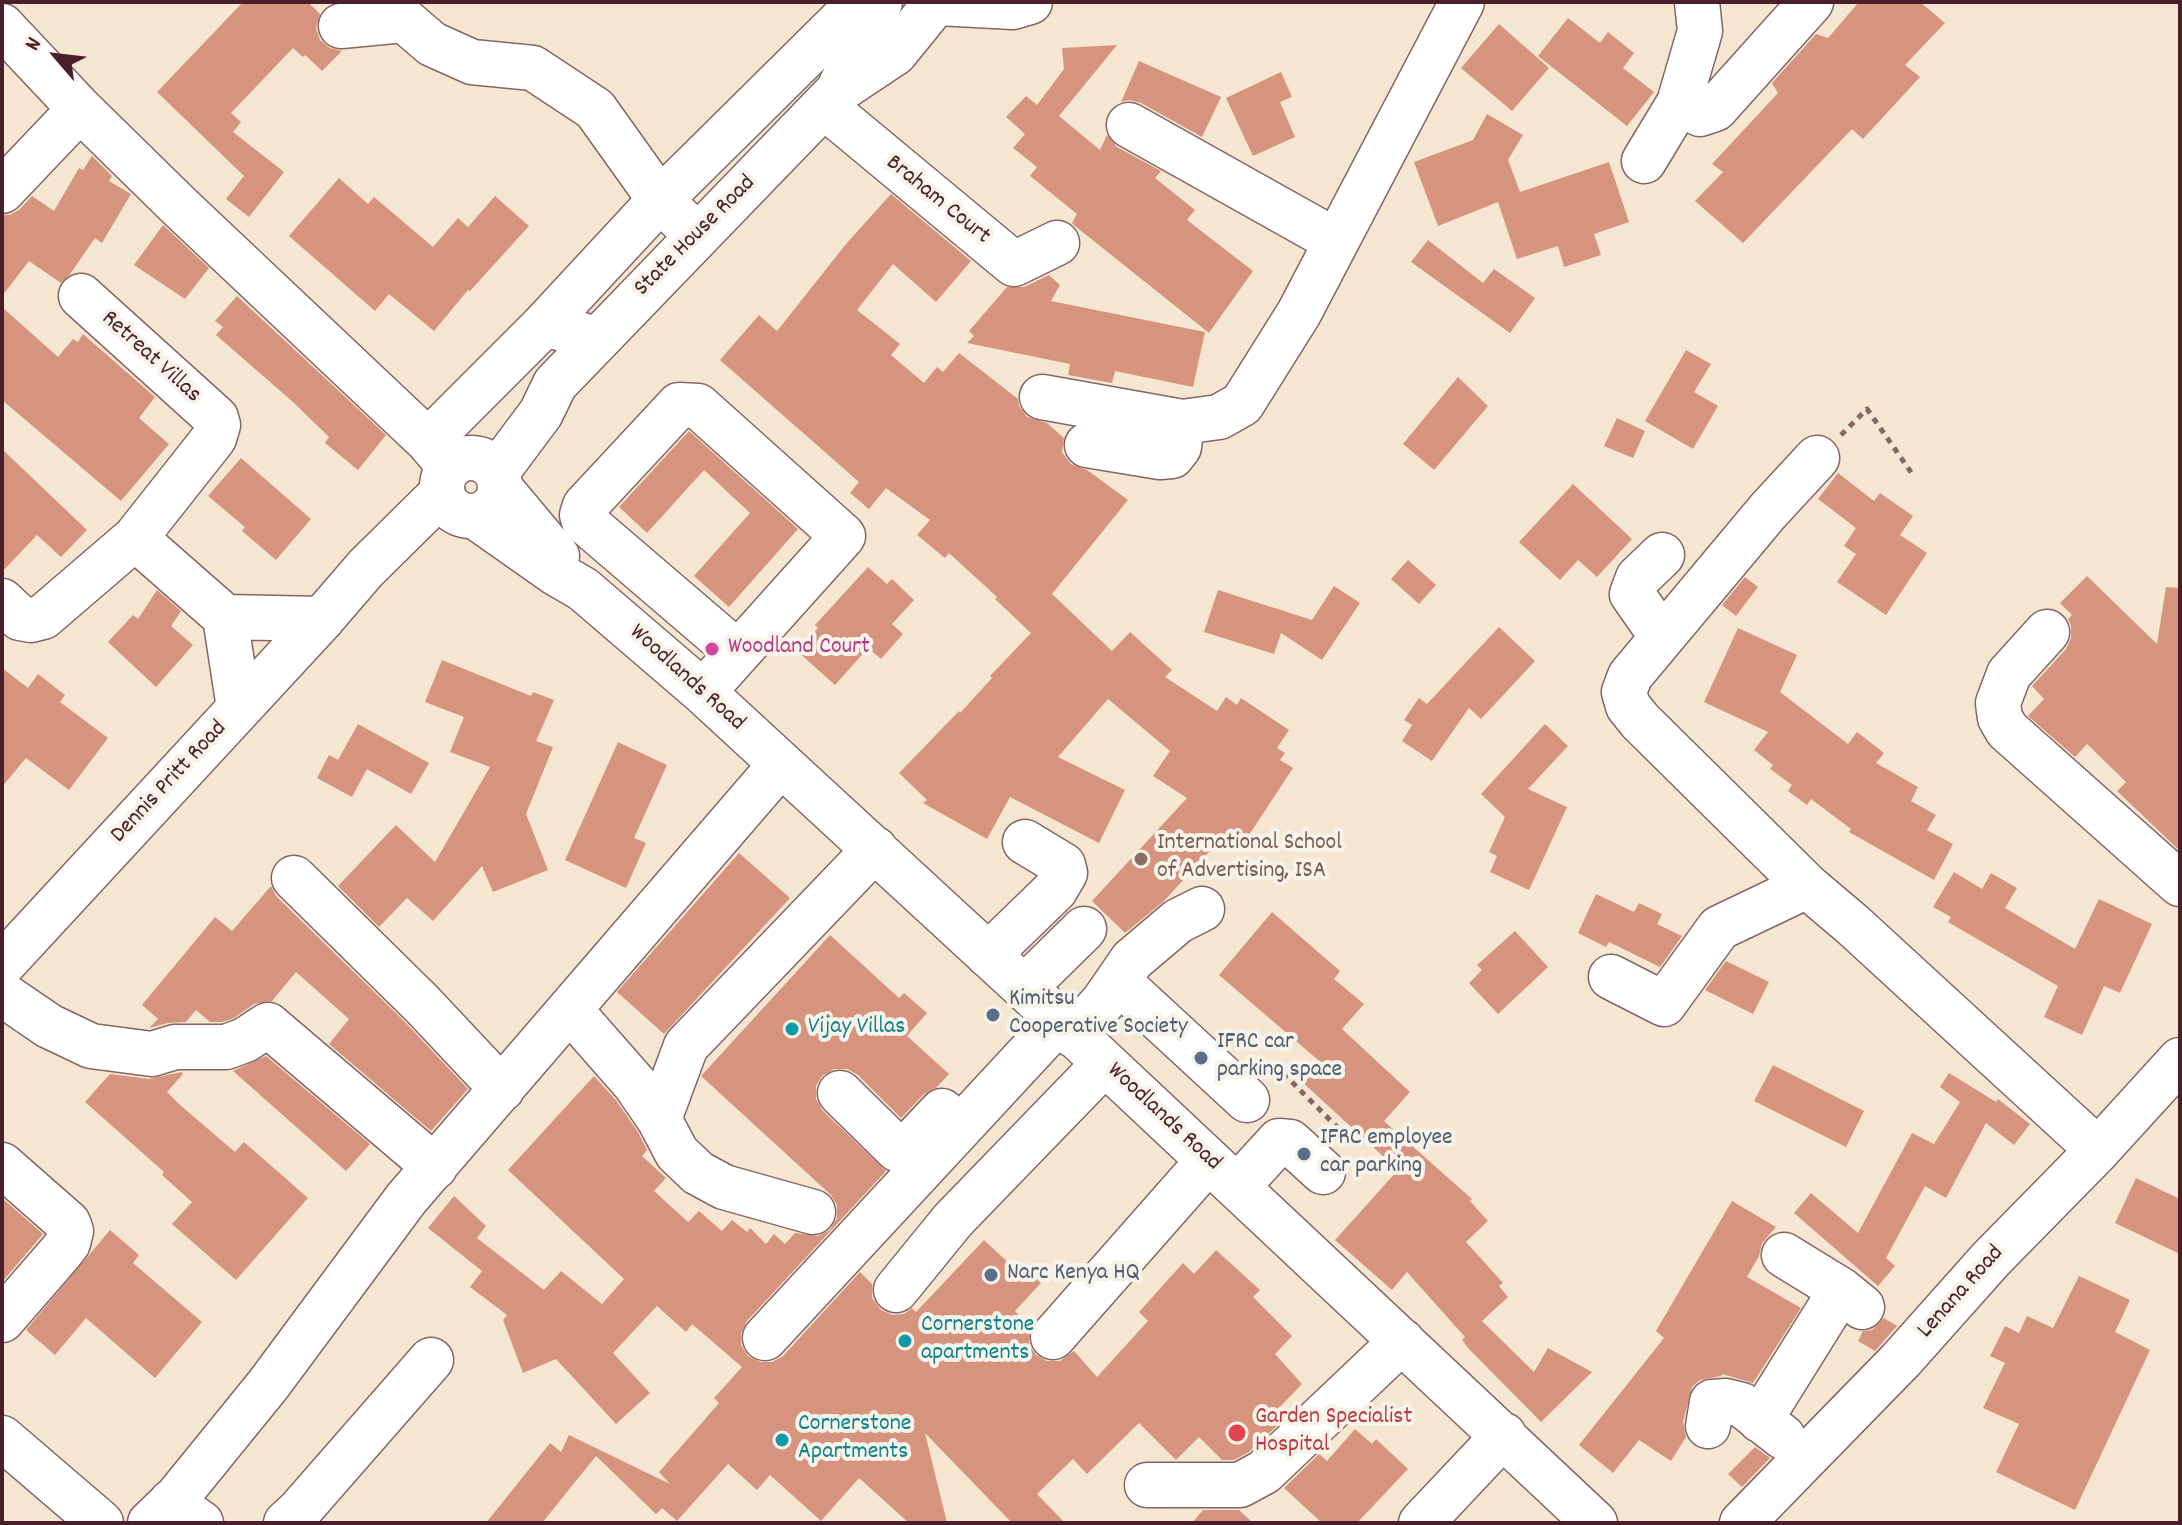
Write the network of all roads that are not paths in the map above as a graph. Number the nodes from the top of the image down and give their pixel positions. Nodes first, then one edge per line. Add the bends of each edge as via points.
1 (860, 2) edge
2 (880, 2) edge
3 (1030, 2) edge
4 (1462, 2) edge
5 (1697, 2) edge
6 (1811, 2) edge
7 (928, 3) edge
8 (341, 26) dead end
9 (9, 49) edge
10 (832, 99) junction
11 (1679, 103) junction
12 (80, 109) junction
13 (1129, 125) dead end
14 (1644, 161) dead end
15 (2, 191) edge
16 (660, 200) junction
17 (697, 235) junction
18 (1336, 241) junction
19 (1057, 243) dead end
20 (81, 296) dead end
21 (545, 324) junction
22 (596, 339) junction
23 (1042, 397) dead end
24 (1182, 422) junction
25 (1087, 445) dead end
26 (1817, 458) road end
27 (466, 482) junction
28 (135, 538) junction
29 (1662, 555) dead end
30 (2, 601) edge
31 (330, 610) junction
32 (225, 617) junction
33 (2047, 632) dead end
34 (1662, 637) junction
35 (738, 653) junction
36 (703, 692) junction
37 (239, 708) junction
38 (781, 764) junction
39 (1025, 842) dead end
40 (875, 849) junction
41 (294, 878) dead end
42 (2178, 879) edge
43 (1807, 886) junction
44 (1202, 909) dead end
45 (1084, 929) dead end
46 (988, 955) junction
47 (2, 965) edge
48 (1611, 977) dead end
49 (1118, 981) junction
50 (2, 994) edge
51 (570, 1010) junction
52 (1061, 1023) junction
53 (2180, 1060) edge
54 (502, 1089) junction
55 (840, 1093) dead end
56 (1247, 1100) dead end
57 (659, 1119) junction
58 (2098, 1150) junction
59 (2, 1165) edge
60 (435, 1167) junction
61 (1323, 1172) dead end
62 (1222, 1174) junction
63 (813, 1212) dead end
64 (1784, 1255) dead end
65 (896, 1290) dead end
66 (2, 1320) edge
67 (1053, 1337) dead end
68 (765, 1338) dead end
69 (1402, 1341) junction
70 (431, 1360) dead end
71 (1760, 1420) junction
72 (1708, 1426) dead end
73 (1504, 1435) junction
74 (5, 1446) edge
75 (1807, 1456) junction
76 (1147, 1485) dead end
77 (174, 1516) edge
78 (101, 1523) edge
79 (286, 1523) edge
80 (1421, 1523) edge
81 (1595, 1523) edge
82 (1742, 1523) edge

1 - 16 street
2 - 10 street, State House Road
3 - 7 street via 1013,7
4 - 18 street
5 - 11 street via 1700,31
6 - 11 street via 1715,109 1700,114
7 - 10 street, State House Road via 895,53
8 - 16 street via 404,20 432,44 472,62 533,68 595,109
9 - 12 street, Woodlands Road
10 - 17 street, State House Road
10 - 19 street, Braham Court via 1014,264
11 - 14 street
12 - 15 street
12 - 27 street, Woodlands Road
13 - 18 street
16 - 17 street
16 - 21 street
17 - 22 street, State House Road
18 - 24 street via 1242,404 1219,417
20 - 28 street, Retreat Villas via 218,425 214,438
21 - 22 street
21 - 27 street
22 - 27 street, State House Road via 555,384 526,402
23 - 24 street
24 - 25 street via 1179,447 1172,456
26 - 34 street
27 - 31 street, Dennis Pritt Road via 386,548
27 - 36 street, Woodlands Road
28 - 30 street, Retreat Villas via 43,617 20,618
28 - 32 street
29 - 34 street via 1638,578 1632,594
31 - 32 street
31 - 37 street, Dennis Pritt Road
32 - 37 street
33 - 42 street via 2009,674 1998,703 2000,718 2007,730
34 - 43 street via 1630,676 1624,692 1628,706
35 - 35 street via 843,536 698,406 679,405 582,515
35 - 36 street
36 - 38 street, Woodlands Road
37 - 47 street, Dennis Pritt Road
38 - 40 street, Woodlands Road
38 - 51 street
39 - 46 street via 1063,865 1065,873 1055,890
40 - 46 street, Woodlands Road
40 - 57 street via 686,1046
41 - 54 street
43 - 48 street via 1719,928 1664,1004
43 - 58 street
44 - 49 street via 1178,921 1132,960
45 - 52 street
46 - 52 street, Woodlands Road
49 - 52 street
49 - 56 street
50 - 60 street via 91,1046 152,1054 175,1047 226,1047 268,1025
51 - 54 street
51 - 57 street
52 - 55 street via 902,1150
52 - 62 street, Woodlands Road
52 - 65 street via 953,1220
52 - 68 street
53 - 58 street, Lenana Road
54 - 60 street
57 - 63 street via 677,1153 698,1173 724,1187
58 - 75 street, Lenana Road
59 - 66 street via 71,1231 68,1243
60 - 77 street via 406,1199
61 - 62 street via 1290,1142 1279,1141
62 - 67 street
62 - 69 street, Woodlands Road
64 - 71 street via 1852,1299
69 - 73 street, Woodlands Road
69 - 76 street via 1264,1472 1240,1485
70 - 79 street
71 - 72 street via 1742,1405 1712,1402
71 - 75 street
73 - 80 street
73 - 81 street, Woodlands Road
74 - 78 street
75 - 82 street, Lenana Road

